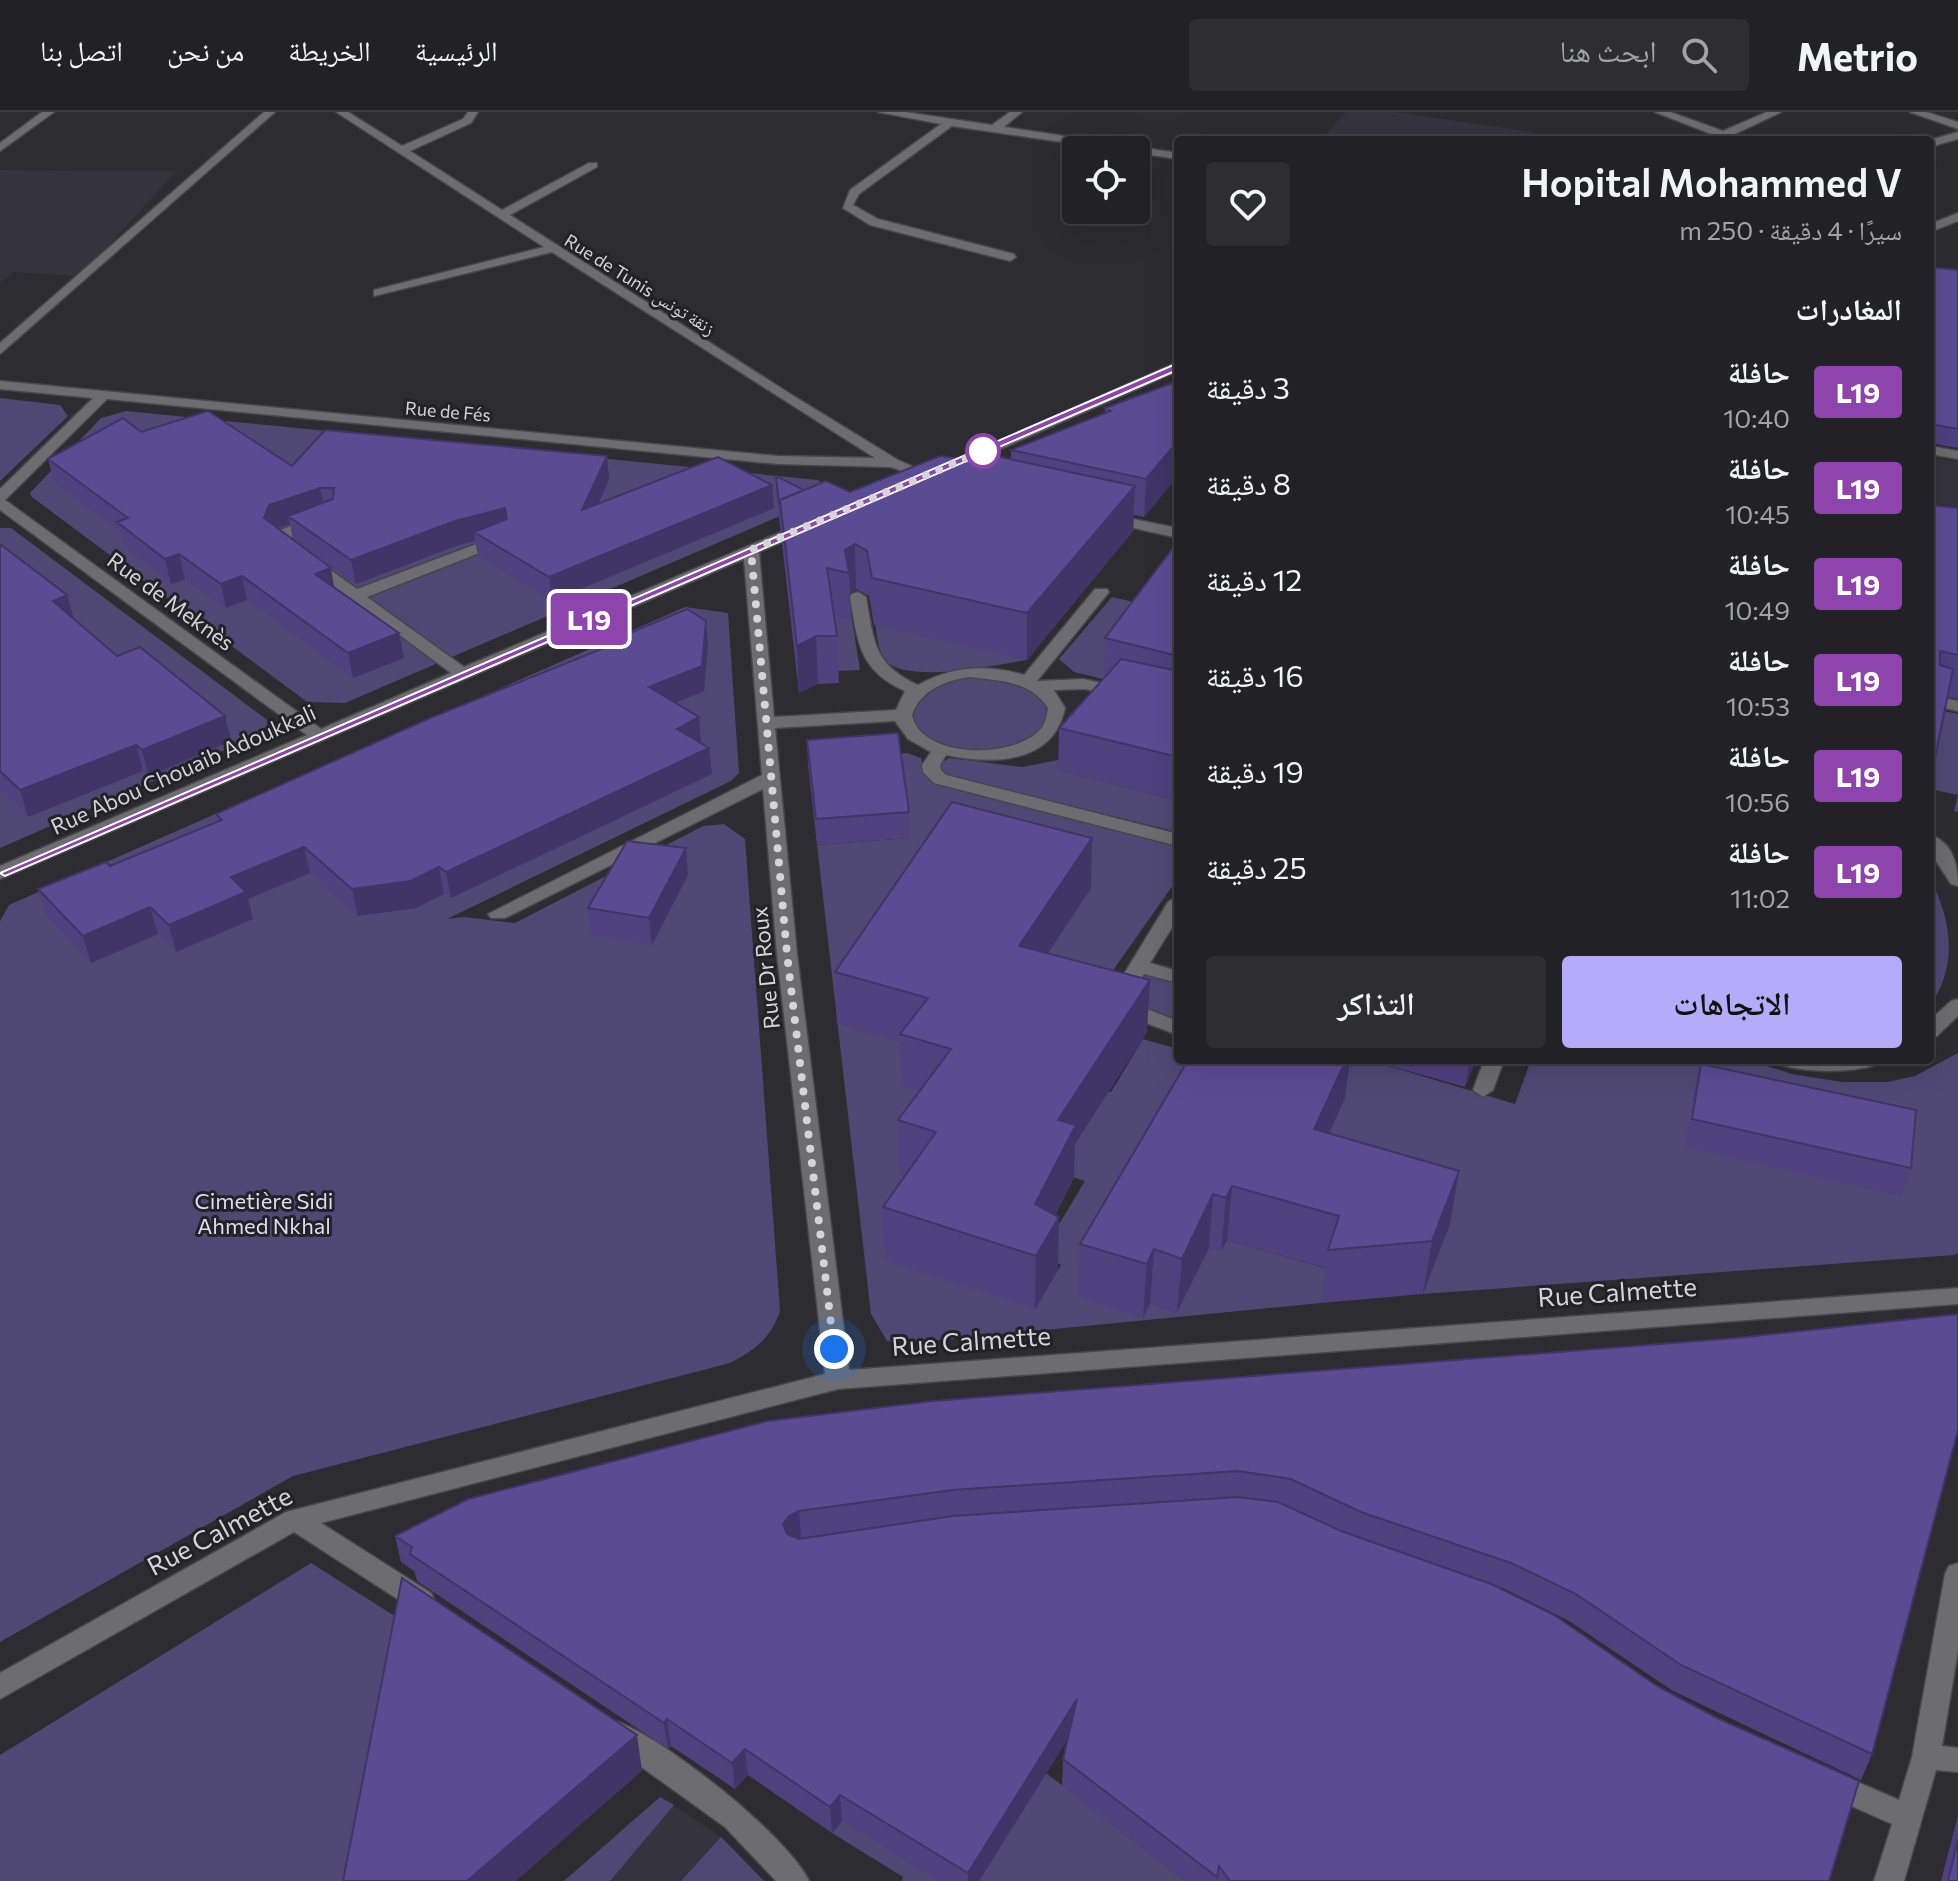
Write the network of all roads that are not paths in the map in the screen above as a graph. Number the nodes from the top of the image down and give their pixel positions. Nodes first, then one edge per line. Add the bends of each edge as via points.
1 (49, 112) edge
2 (270, 112) edge
3 (341, 112) edge
4 (473, 112) edge
5 (883, 112) edge
6 (1017, 112) edge
7 (1660, 112) edge
8 (1776, 112) edge
9 (1915, 112) edge
10 (950, 122) junction
11 (1958, 126) edge
12 (994, 129) junction
13 (1958, 135) edge
14 (1713, 136) edge
15 (1722, 136) edge
16 (1934, 143) edge
17 (0, 147) edge
18 (401, 151) junction
19 (1174, 155) edge
20 (593, 165) dead end
21 (1934, 213) edge
22 (501, 215) junction
23 (1955, 220) edge
24 (1934, 227) edge
25 (551, 249) junction
26 (1010, 257) dead end
27 (378, 293) dead end
28 (0, 350) edge
29 (1174, 368) edge
30 (0, 385) edge
31 (104, 395) junction
32 (1934, 451) edge
33 (1958, 455) edge
34 (893, 463) junction
35 (925, 477) junction
36 (955, 483) edge
37 (896, 489) edge
38 (0, 497) edge
39 (0, 503) edge
40 (1089, 513) edge
41 (331, 517) edge
42 (824, 519) edge
43 (1174, 532) edge
44 (503, 538) edge
45 (751, 550) junction
46 (1101, 592) dead end
47 (354, 596) junction
48 (858, 597) dead end
49 (461, 673) junction
50 (1033, 684) junction
51 (916, 690) junction
52 (1138, 697) edge
53 (1934, 701) edge
54 (1958, 706) edge
55 (903, 715) junction
56 (765, 723) junction
57 (317, 734) junction
58 (941, 750) junction
59 (769, 779) junction
60 (1174, 839) edge
61 (1934, 845) edge
62 (0, 873) edge
63 (1958, 880) edge
64 (1174, 908) edge
65 (498, 914) dead end
66 (1137, 966) junction
67 (1174, 976) edge
68 (1958, 1005) edge
69 (1174, 1027) edge
70 (1934, 1027) edge
71 (1493, 1064) edge
72 (1483, 1090) dead end
73 (1958, 1296) edge
74 (838, 1380) junction
75 (295, 1519) junction
76 (1958, 1574) edge
77 (450, 1619) edge
78 (0, 1687) edge
79 (591, 1715) edge
80 (1926, 1757) junction
81 (1958, 1760) edge
82 (1806, 1772) edge
83 (1906, 1817) junction
84 (794, 1881) edge
85 (1889, 1881) edge

1 - 17 street
2 - 28 street
3 - 18 street, Rue de Tunis زنقة تونس
4 - 18 street via 467,121
5 - 10 street
6 - 12 street
7 - 14 street
8 - 15 street
9 - 11 street
10 - 12 street
10 - 26 street via 854,192 847,206 874,222
12 - 19 street
13 - 16 street
18 - 22 street, Rue de Tunis زنقة تونس
20 - 22 street
21 - 23 street
22 - 25 street, Rue de Tunis زنقة تونس
23 - 24 street
25 - 27 street
25 - 34 street, Rue de Tunis زنقة تونس
29 - 35 street
30 - 31 street, Rue de Fés
31 - 34 street, Rue de Fés via 778,460
31 - 38 street
32 - 33 street
34 - 35 street, Rue de Tunis زنقة تونس
35 - 36 street, Rue de Tunis زنقة تونس
35 - 37 street
39 - 57 street, Rue de Meknès
40 - 43 street
41 - 47 street via 289,531 279,540
42 - 45 street, Rue Abou Chouaib Adoukkali
44 - 47 street
45 - 49 street, Rue Abou Chouaib Adoukkali
45 - 56 street, Rue Dr Roux
46 - 50 street
47 - 49 street
48 - 51 street via 874,667
49 - 57 street, Rue Abou Chouaib Adoukkali
50 - 51 street via 970,672
50 - 52 street via 1084,684
50 - 58 street via 1052,697 1059,711 1057,725 1046,737 1004,754
51 - 55 street
53 - 54 street
55 - 56 street
55 - 58 street via 913,734
56 - 59 street, Rue Dr Roux
57 - 62 street, Rue Abou Chouaib Adoukkali
58 - 60 street via 931,765 940,779
59 - 65 street
59 - 74 street, Rue Dr Roux
61 - 63 street
64 - 66 street
66 - 67 street
66 - 69 street via 1123,992 1125,1001 1137,1014
68 - 70 street
71 - 72 street
73 - 74 street, Rue Calmette
74 - 75 street, Rue Calmette
75 - 77 street
75 - 78 street, Rue Calmette
76 - 80 street
79 - 84 street via 727,1811
80 - 81 street
80 - 83 street
82 - 83 street
83 - 85 street

